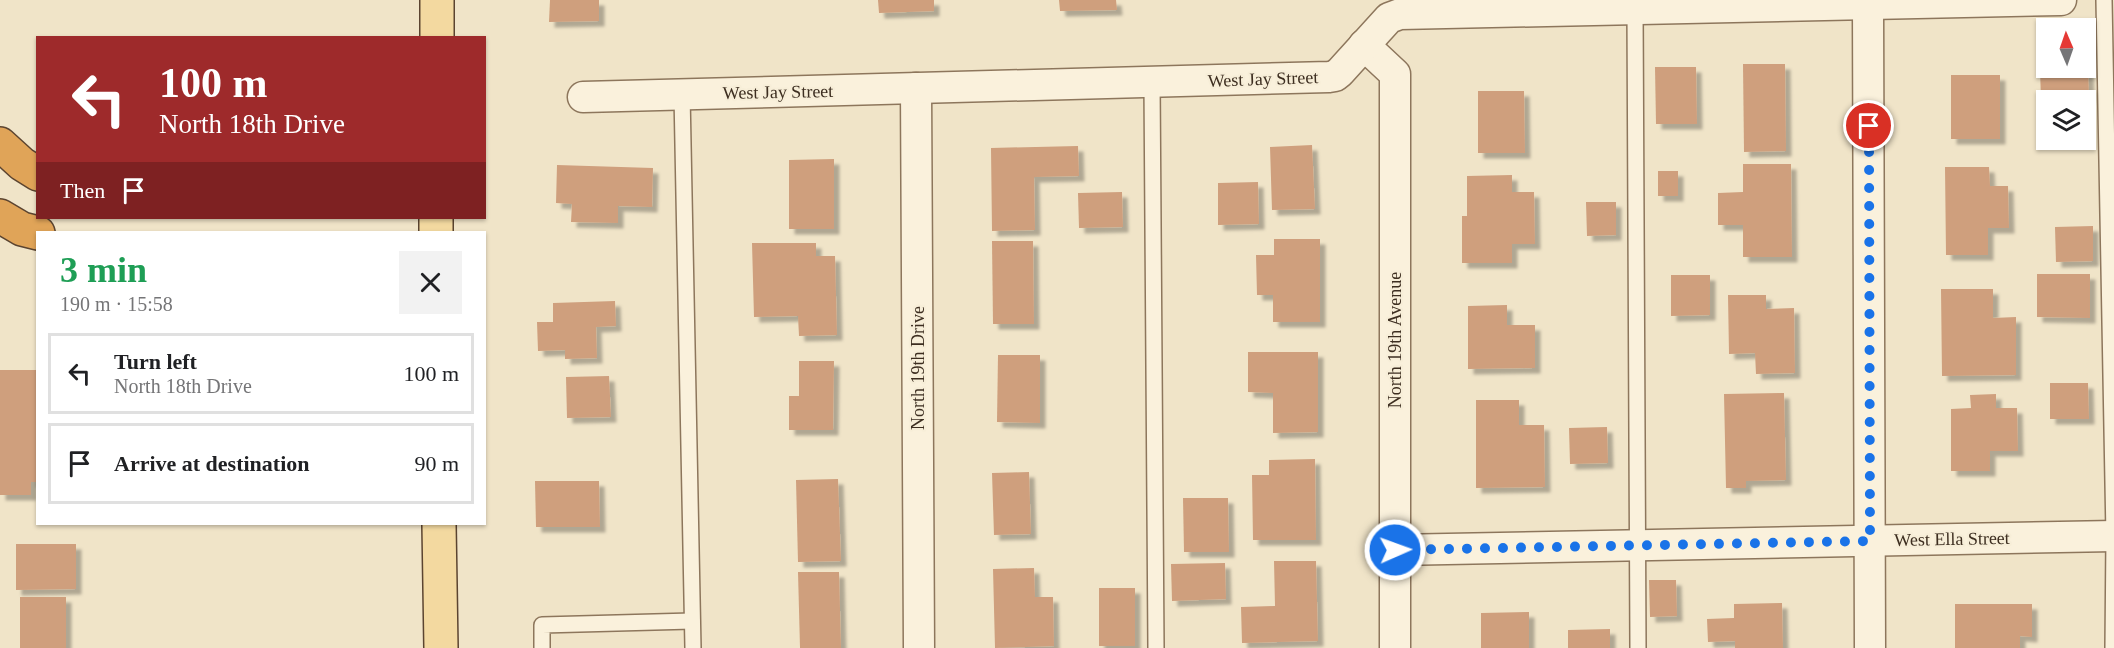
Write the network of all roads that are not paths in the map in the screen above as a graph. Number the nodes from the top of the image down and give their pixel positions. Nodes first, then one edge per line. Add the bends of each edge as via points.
1 (437, 0) edge
2 (2061, 0) edge
3 (2104, 0) edge
4 (1868, 4) junction
5 (1635, 8) junction
6 (437, 36) edge
7 (1364, 45) junction
8 (1152, 82) junction
9 (916, 88) junction
10 (682, 94) junction
11 (583, 97) dead end
12 (0, 144) edge
13 (36, 173) edge
14 (0, 216) edge
15 (36, 232) edge
16 (439, 525) edge
17 (2114, 536) edge
18 (1870, 541) junction
19 (1638, 545) junction
20 (1395, 550) junction
21 (692, 621) junction
22 (441, 648) edge
23 (542, 648) edge
24 (693, 648) edge
25 (919, 648) edge
26 (1156, 648) edge
27 (1395, 648) edge
28 (1638, 648) edge
29 (1870, 648) edge
30 (2113, 648) edge

1 - 6 main road
2 - 4 street, West Jay Street
3 - 17 lane
4 - 5 street, West Jay Street
4 - 18 street
5 - 7 street, West Jay Street via 1400,14 1389,18
5 - 19 lane
7 - 8 street, West Jay Street via 1335,76
7 - 20 street, North 19th Avenue via 1395,74
8 - 9 street, West Jay Street
8 - 26 lane
9 - 10 street, West Jay Street
9 - 25 street, North 19th Drive
10 - 11 street, West Jay Street
10 - 21 lane
12 - 13 highway
14 - 15 highway
16 - 22 main road
17 - 18 street, West Ella Street
17 - 30 lane
18 - 19 street, West Ella Street
18 - 29 street
19 - 20 street, West Ella Street
19 - 28 lane
20 - 27 street, North 19th Avenue
21 - 23 lane via 542,625
21 - 24 lane

